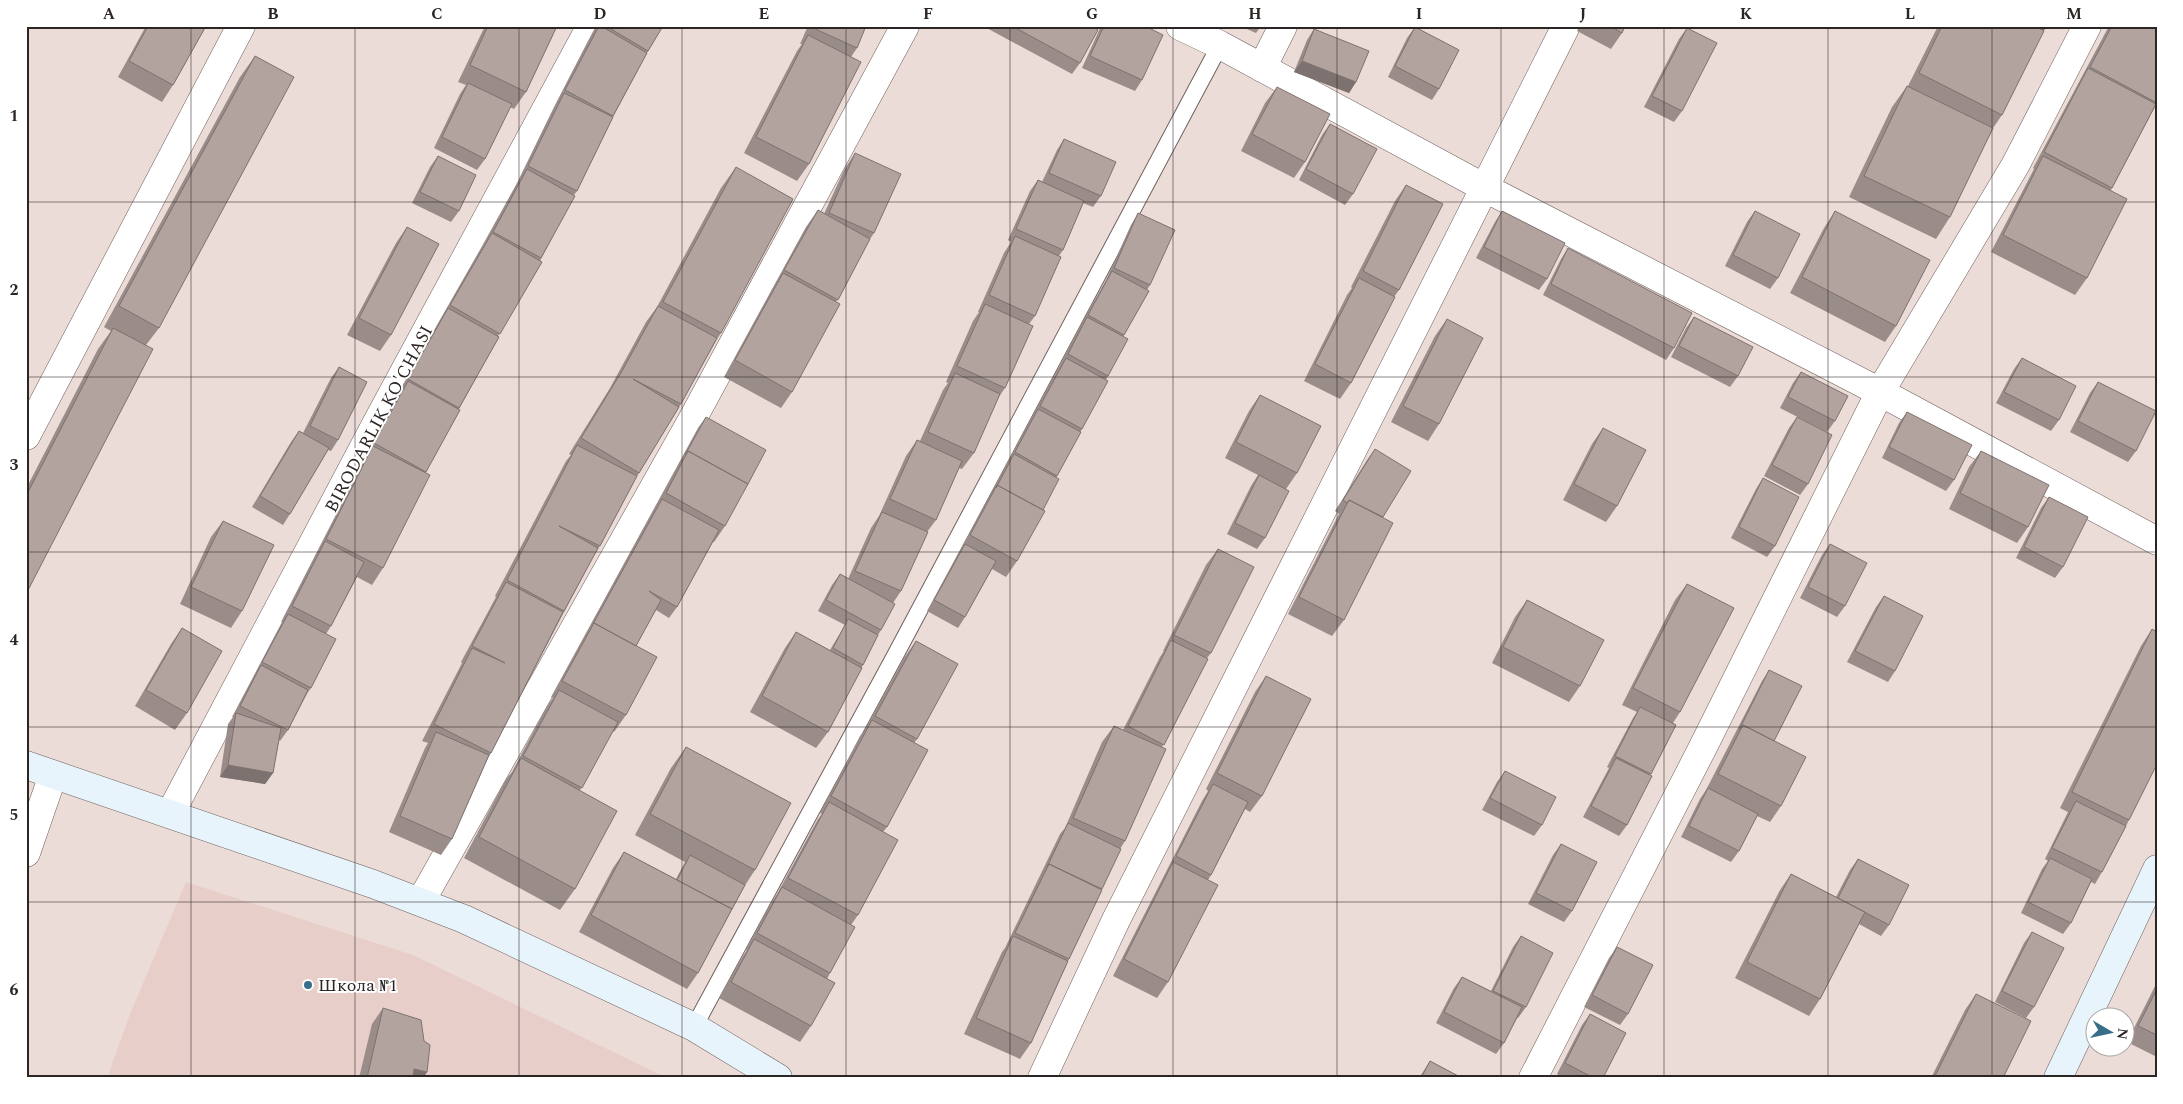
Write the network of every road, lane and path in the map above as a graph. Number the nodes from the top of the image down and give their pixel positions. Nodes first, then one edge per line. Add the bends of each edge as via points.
1 (241, 26) edge
2 (591, 26) edge
3 (905, 26) edge
4 (1180, 26) edge
5 (1283, 26) edge
6 (1566, 26) edge
7 (2087, 26) edge
8 (1220, 45) junction
9 (1262, 68) junction
10 (1485, 188) junction
11 (1880, 392) junction
12 (26, 436) edge
13 (2157, 541) edge
14 (26, 765) edge
15 (53, 775) junction
16 (170, 814) junction
17 (26, 853) edge
18 (2157, 869) edge
19 (422, 901) junction
20 (694, 1027) junction
21 (778, 1078) edge
22 (1042, 1078) edge
23 (1533, 1078) edge
24 (2058, 1078) edge

1 - 12 street
2 - 16 street, BIRODARLIK KO'CHASI
3 - 19 street via 688,428
4 - 8 street
5 - 9 street
6 - 10 street
7 - 11 street via 2016,164
8 - 9 street
8 - 20 lane
9 - 10 street
10 - 11 street
10 - 22 street via 1116,920
11 - 13 street
11 - 23 street
14 - 15 street
15 - 16 street
15 - 17 street
16 - 19 street
18 - 24 street
19 - 20 street
20 - 21 street

